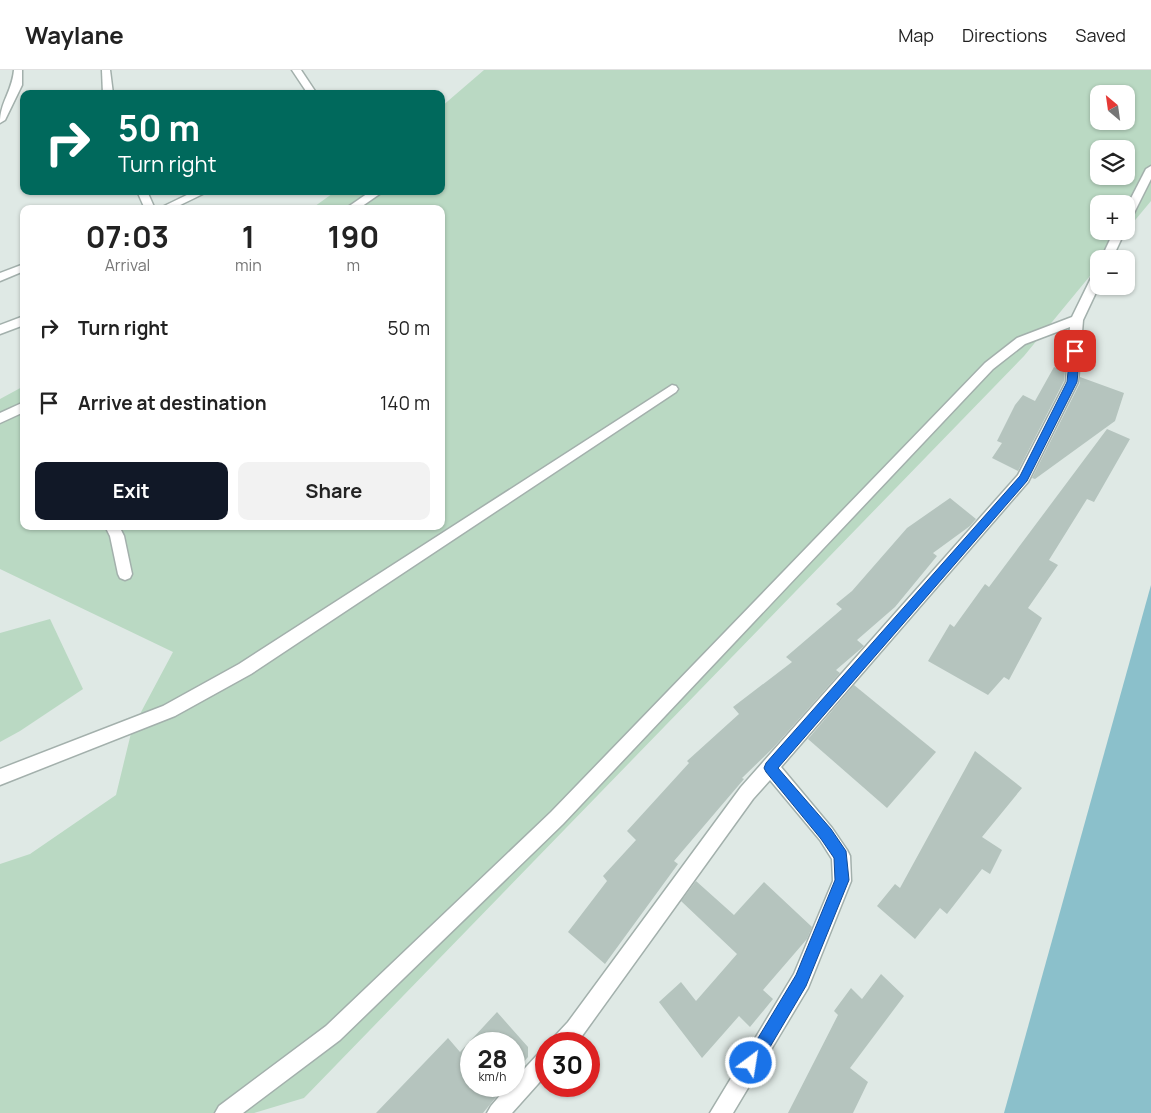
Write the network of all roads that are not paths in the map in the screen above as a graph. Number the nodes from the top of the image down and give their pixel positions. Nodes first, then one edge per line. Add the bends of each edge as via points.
1 (18, 70) edge
2 (106, 70) edge
3 (296, 70) edge
4 (108, 90) edge
5 (310, 90) edge
6 (0, 120) edge
7 (1151, 169) edge
8 (195, 195) edge
9 (373, 195) edge
10 (1135, 201) edge
11 (172, 205) edge
12 (356, 205) edge
13 (20, 268) edge
14 (0, 276) edge
15 (1090, 294) edge
16 (1078, 320) junction
17 (20, 322) edge
18 (0, 330) edge
19 (672, 389) dead end
20 (20, 409) edge
21 (0, 418) edge
22 (114, 530) edge
23 (125, 574) dead end
24 (770, 768) junction
25 (0, 777) edge
26 (572, 1032) edge
27 (535, 1072) edge
28 (226, 1113) edge
29 (498, 1113) edge
30 (721, 1113) edge

1 - 6 street via 17,85
2 - 4 street
3 - 5 street
7 - 10 street
8 - 11 street
9 - 12 street
13 - 14 street
15 - 16 street
16 - 24 street via 1072,382 1023,478
16 - 28 street via 1021,341 989,366 557,818 333,1033
17 - 18 street
19 - 25 street via 244,669 168,711
20 - 21 street
22 - 23 street
24 - 26 street via 747,793
24 - 30 street via 841,856 842,880 801,981
27 - 29 street

